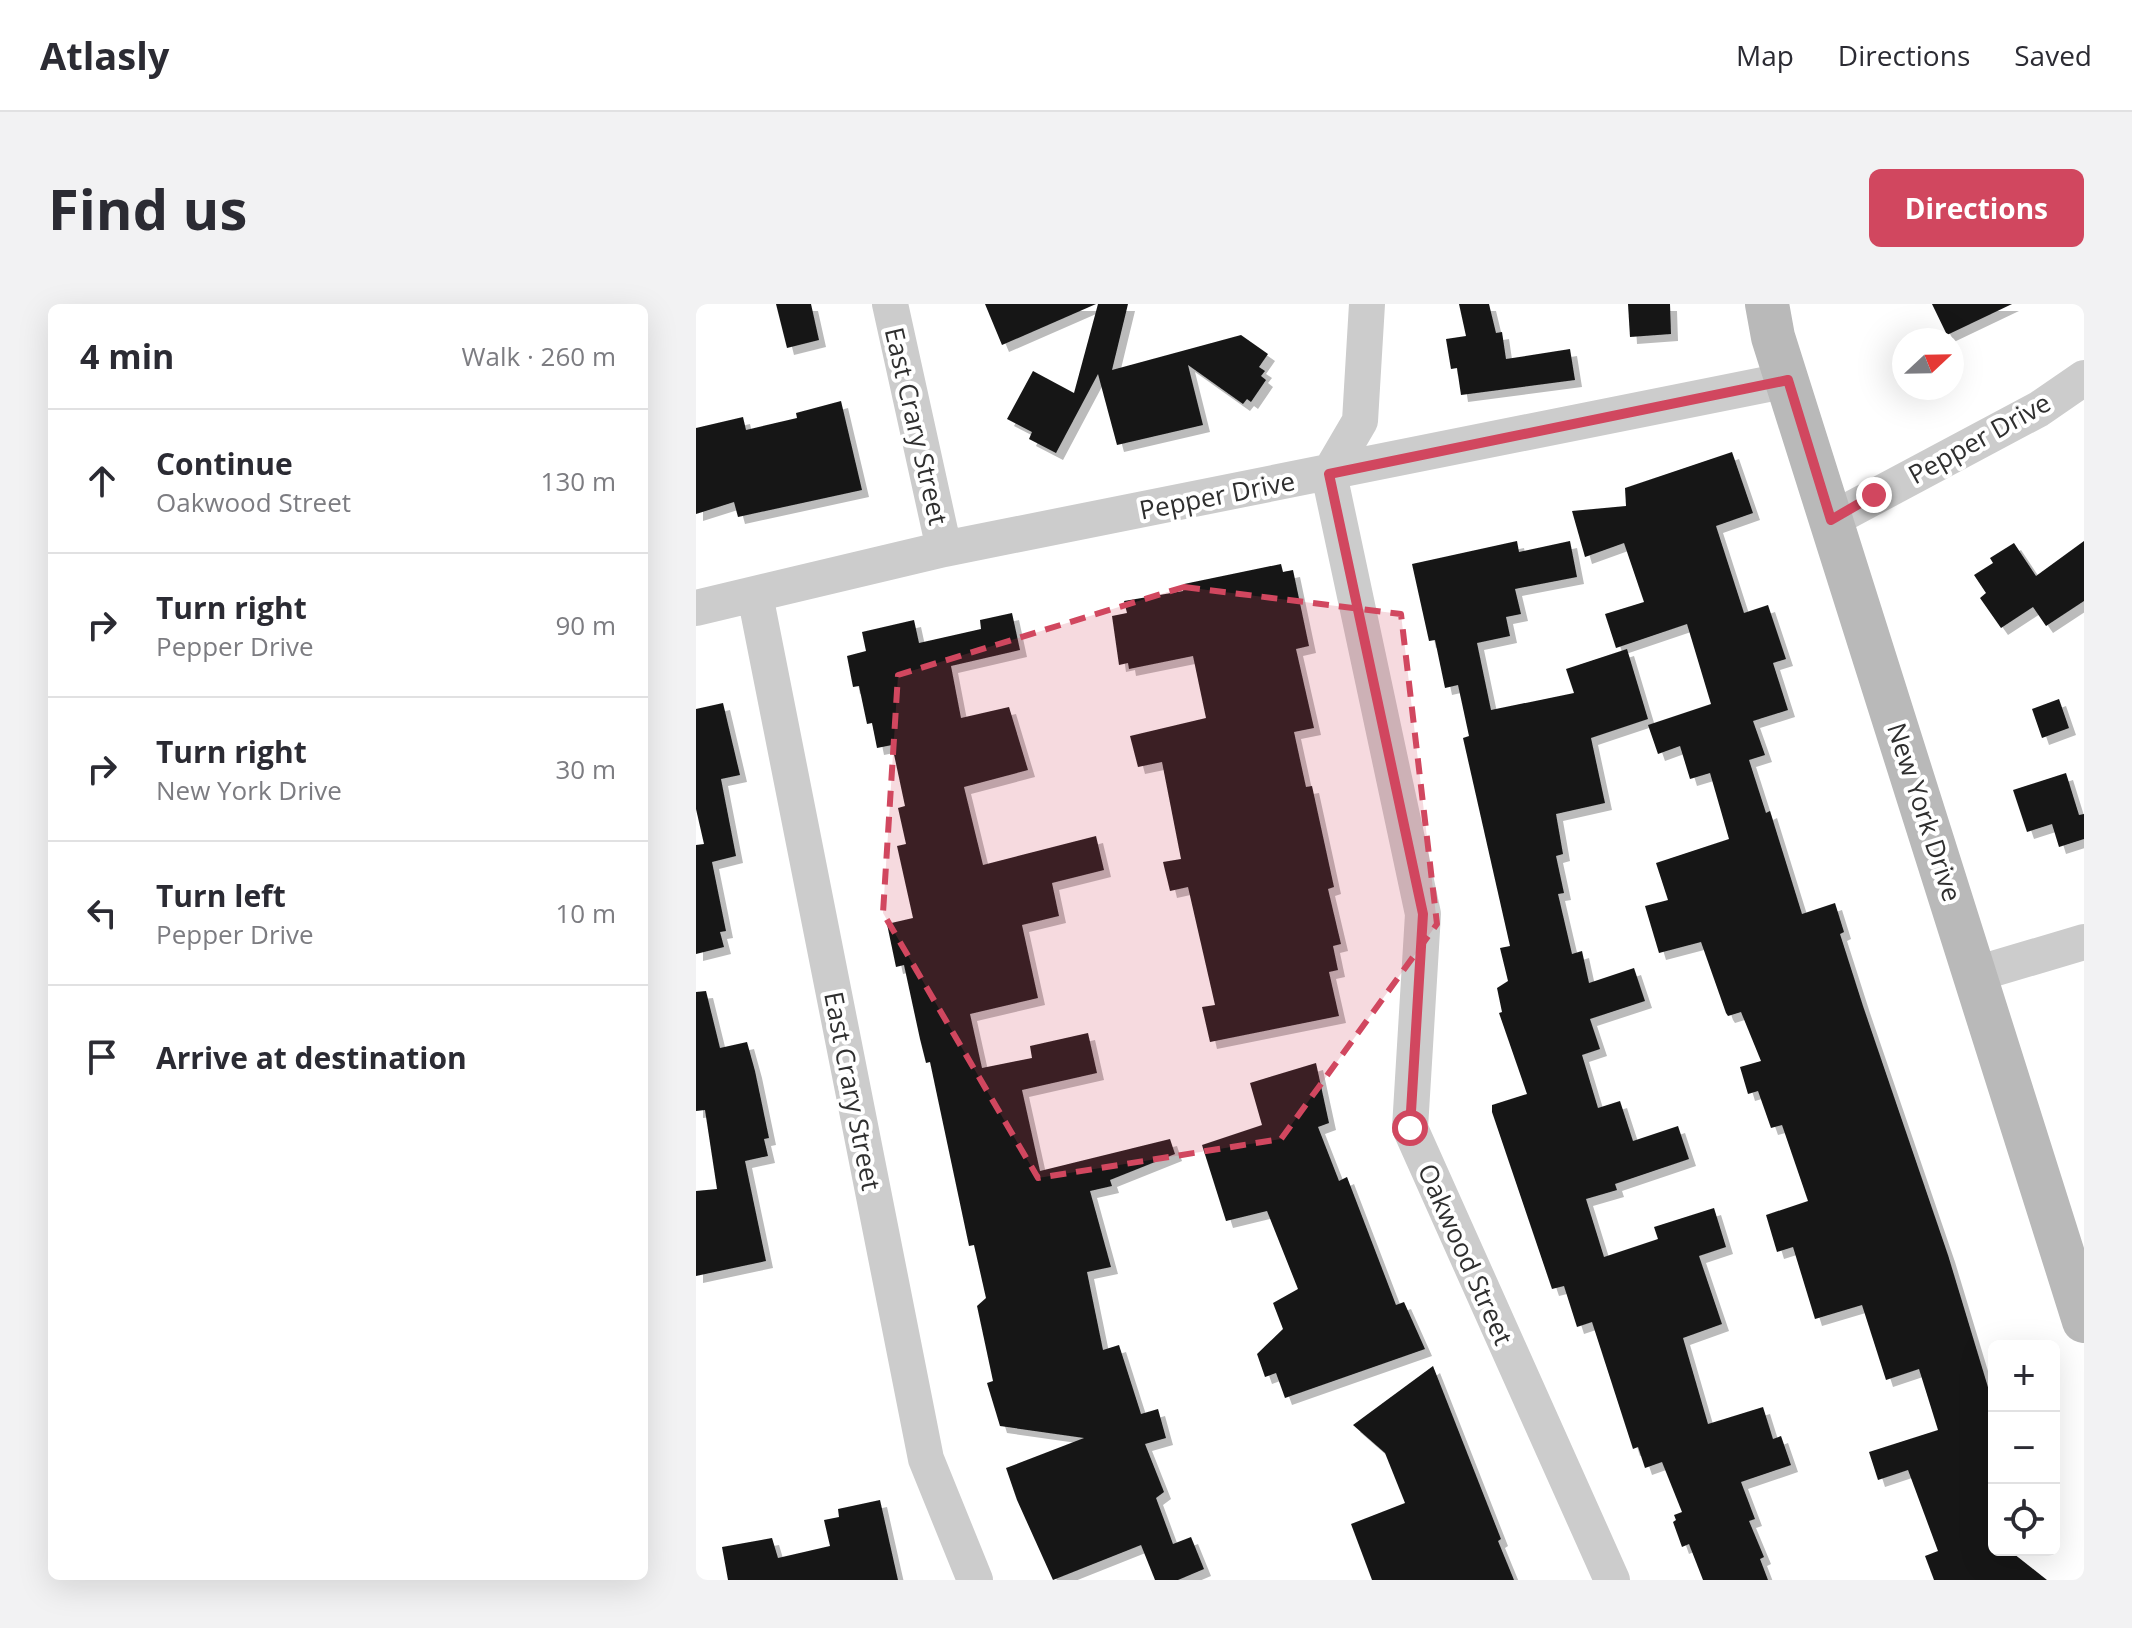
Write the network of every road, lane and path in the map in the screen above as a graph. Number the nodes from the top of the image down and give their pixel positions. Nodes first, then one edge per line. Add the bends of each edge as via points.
1 (890, 304) edge
2 (1367, 304) edge
3 (1767, 304) edge
4 (2084, 378) edge
5 (1788, 380) junction
6 (1329, 474) junction
7 (1831, 520) junction
8 (944, 549) junction
9 (755, 595) junction
10 (696, 608) edge
11 (2084, 942) edge
12 (1976, 974) junction
13 (2084, 1321) edge
14 (975, 1580) edge
15 (1612, 1580) edge

1 - 8 street, East Crary Street
2 - 6 street via 1360,421
3 - 5 street, New York Drive
4 - 7 street, Pepper Drive via 2039,409
5 - 6 street, Pepper Drive
5 - 7 street, New York Drive
6 - 8 street, Pepper Drive
6 - 15 street, Oakwood Street via 1423,914 1410,1128
7 - 12 street, New York Drive
8 - 9 street, Pepper Drive
9 - 10 street, Pepper Drive
9 - 14 street, East Crary Street via 926,1459
11 - 12 street
12 - 13 street, New York Drive

